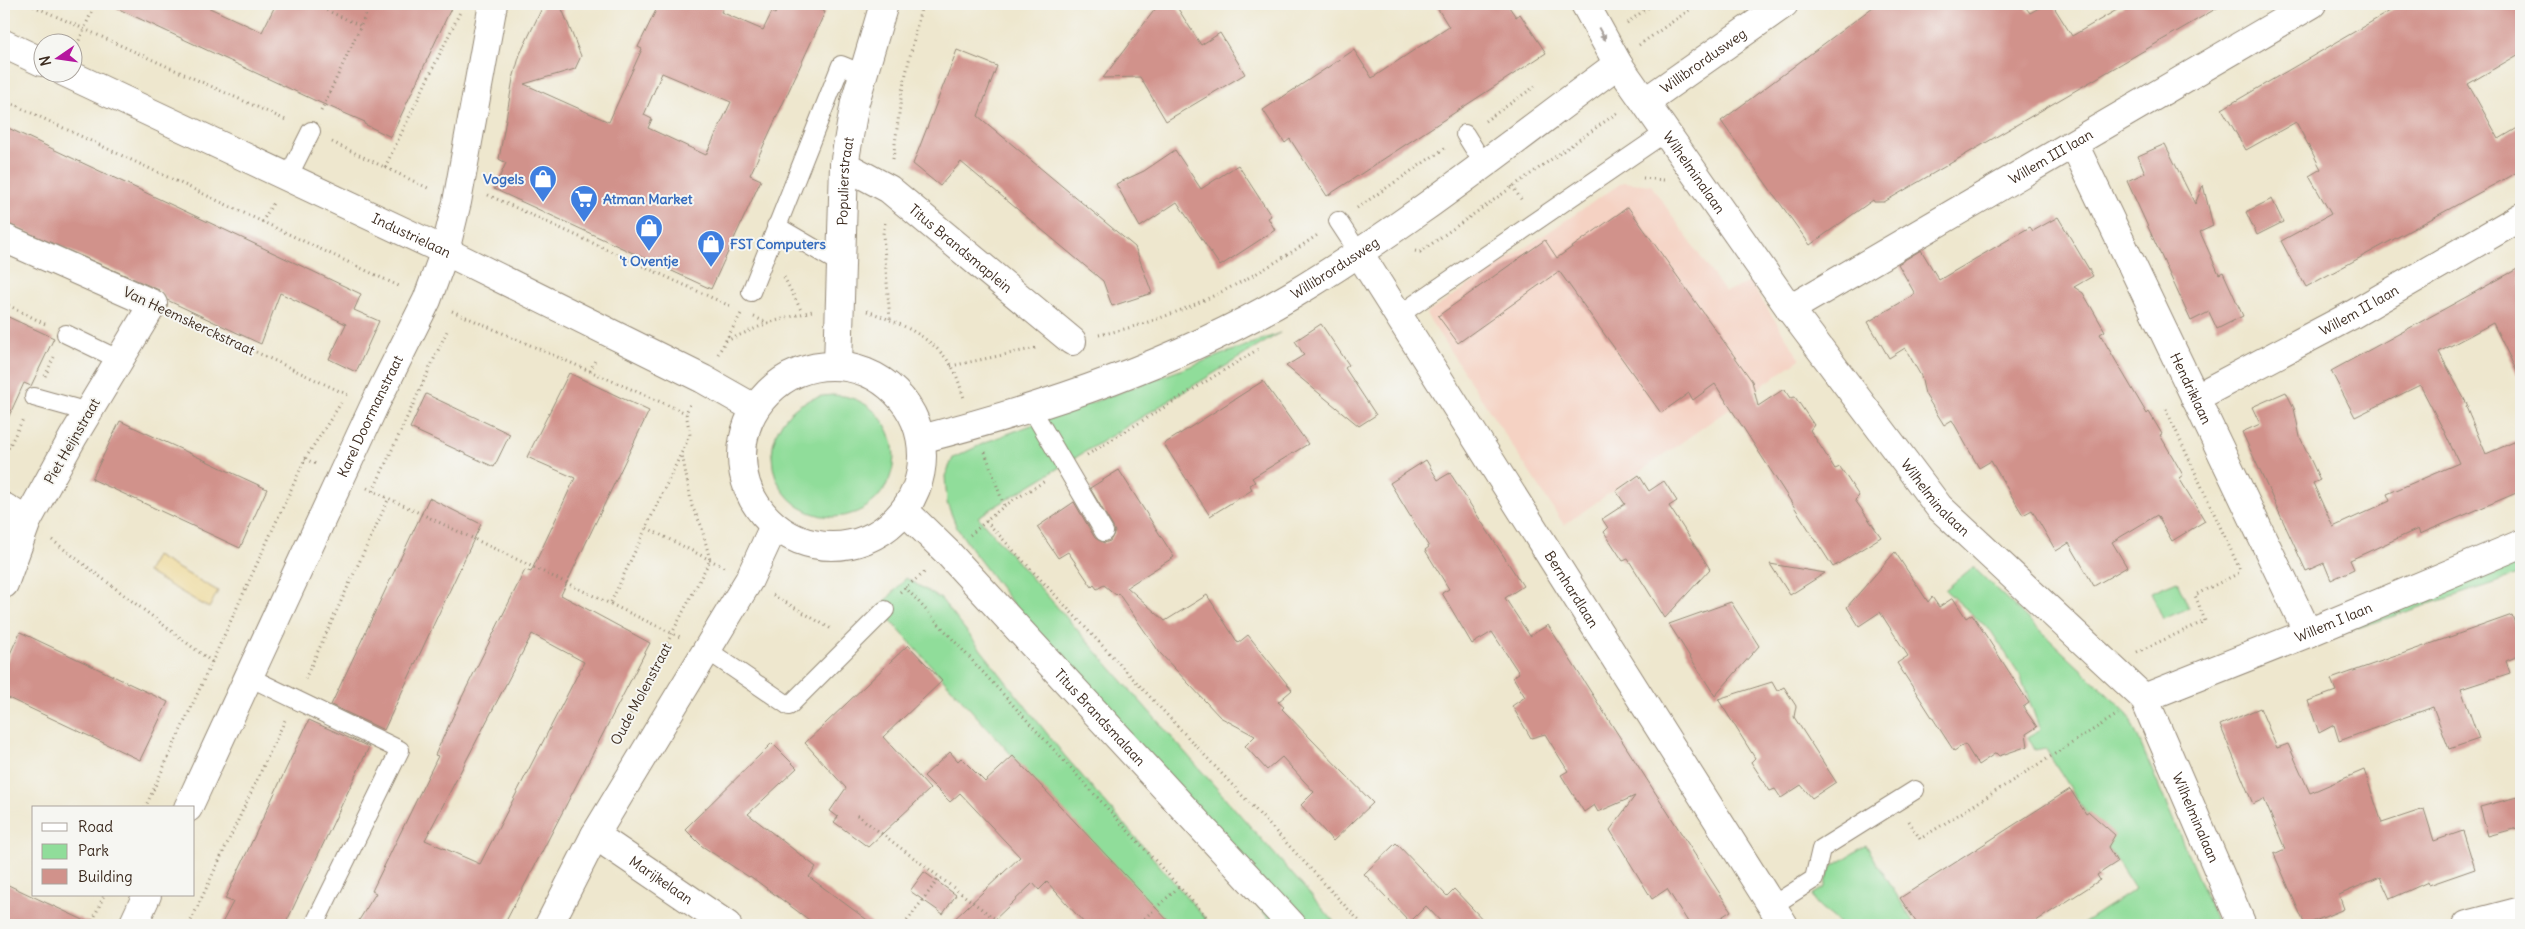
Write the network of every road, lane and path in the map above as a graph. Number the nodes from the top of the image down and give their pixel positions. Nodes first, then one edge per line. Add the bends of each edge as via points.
1 (30, 4) edge
2 (96, 4) edge
3 (313, 4) edge
4 (372, 4) edge
5 (464, 4) edge
6 (493, 4) edge
7 (884, 4) edge
8 (1585, 4) edge
9 (1698, 4) edge
10 (1784, 4) edge
11 (2312, 4) edge
12 (361, 26) junction
13 (84, 29) junction
14 (82, 33) edge
15 (4, 44) edge
16 (32, 57) edge
17 (1618, 64) junction
18 (863, 74) junction
19 (82, 80) edge
20 (1644, 98) junction
21 (4, 100) edge
22 (311, 132) junction
23 (1666, 132) junction
24 (1465, 134) dead end
25 (2074, 144) junction
26 (1487, 160) junction
27 (844, 165) junction
28 (384, 167) junction
29 (1605, 174) junction
30 (288, 177) junction
31 (1703, 184) junction
32 (1513, 187) junction
33 (458, 192) junction
34 (2521, 217) edge
35 (1338, 221) dead end
36 (1536, 221) junction
37 (776, 226) junction
38 (4, 238) edge
39 (1412, 250) dead end
40 (446, 251) junction
41 (1359, 253) junction
42 (764, 263) junction
43 (841, 264) junction
44 (402, 288) junction
45 (752, 292) dead end
46 (397, 296) dead end
47 (427, 300) junction
48 (4, 303) edge
49 (154, 304) junction
50 (1790, 309) junction
51 (742, 311) junction
52 (841, 311) junction
53 (456, 312) junction
54 (802, 312) junction
55 (1399, 315) junction
56 (451, 321) dead end
57 (768, 323) junction
58 (447, 330) dead end
59 (66, 334) junction
60 (1072, 341) dead end
61 (1268, 344) dead end
62 (120, 360) junction
63 (838, 365) junction
64 (351, 385) dead end
65 (347, 394) junction
66 (34, 396) junction
67 (2195, 398) junction
68 (374, 406) junction
69 (754, 408) junction
70 (1031, 408) junction
71 (88, 412) junction
72 (686, 413) dead end
73 (976, 425) junction
74 (921, 439) junction
75 (4, 457) edge
76 (305, 459) junction
77 (1065, 469) junction
78 (342, 476) junction
79 (373, 491) junction
80 (1004, 506) junction
81 (4, 507) edge
82 (905, 511) junction
83 (27, 521) junction
84 (986, 521) junction
85 (774, 526) junction
86 (1104, 532) dead end
87 (2521, 544) edge
88 (948, 553) junction
89 (2272, 557) junction
90 (4, 584) edge
91 (905, 586) junction
92 (611, 602) junction
93 (885, 610) joint
94 (2308, 633) junction
95 (673, 634) junction
96 (708, 650) junction
97 (212, 662) junction
98 (2109, 665) junction
99 (249, 677) junction
100 (2144, 698) junction
101 (618, 736) dead end
102 (1915, 790) dead end
103 (1896, 801) junction
104 (146, 806) edge
105 (189, 806) edge
106 (857, 815) dead end
107 (595, 835) junction
108 (940, 878) junction
109 (1180, 886) junction
110 (104, 896) edge
111 (147, 896) edge
112 (2521, 911) edge
113 (1778, 916) edge
114 (91, 925) edge
115 (134, 925) edge
116 (314, 925) edge
117 (549, 925) edge
118 (727, 925) edge
119 (904, 925) edge
120 (1003, 925) edge
121 (1137, 925) edge
122 (1214, 925) edge
123 (1292, 925) edge
124 (1363, 925) edge
125 (2242, 925) edge
126 (2467, 925) edge

1 - 13 path
2 - 13 path
3 - 12 path
4 - 12 path
5 - 28 path
6 - 33 street, Karel Doormanstraat
7 - 18 street, Populierstraat
8 -> 17 street, Wilhelminalaan
9 - 17 path via 1631,51
10 - 20 street, Willibrordusweg
11 - 25 street, Willem III laan
12 - 22 path
13 - 14 path
13 - 22 path
15 - 16 street
17 - 20 street, Wilhelminalaan
17 - 26 street, Willibrordusweg
18 - 27 street, Populierstraat
18 - 37 lane via 841,65
19 - 30 street, Industrielaan
20 - 23 street, Wilhelminalaan
20 - 32 path
21 - 44 path
22 - 28 path
22 - 30 lane
23 - 29 lane
23 - 31 street, Wilhelminalaan
24 - 26 lane
25 - 50 street, Willem III laan
25 - 67 street, Hendriklaan
26 - 32 path
26 - 41 street, Willibrordusweg
27 - 43 street, Populierstraat
27 - 60 street, Titus Brandsmaplein via 889,189
28 - 33 path
29 - 31 path
29 - 36 lane
30 - 40 street, Industrielaan
31 - 50 street, Wilhelminalaan
32 - 36 path
32 - 39 path via 1420,252
33 - 40 street, Karel Doormanstraat
33 - 51 path
34 - 67 street, Willem II laan via 2350,316
35 - 41 lane
36 - 55 lane
37 - 42 lane
37 - 43 lane
38 - 49 street, Van Heemskerckstraat
40 - 47 street, Karel Doormanstraat
40 - 69 street, Industrielaan via 703,379
41 - 55 street, Bernhardlaan
41 - 70 street, Willibrordusweg via 1292,295 1203,342 1075,394
42 - 45 lane
42 - 54 path via 781,271
43 - 52 street, Populierstraat
44 - 46 path
44 - 47 path
47 - 53 path
47 - 68 street, Karel Doormanstraat
48 - 59 path
49 - 62 street, Piet Heijnstraat
49 - 65 path, Van Heemskerckstraat
50 - 98 street, Wilhelminalaan via 1939,507
51 - 57 path
51 - 57 path via 726,341
52 - 54 path
52 - 63 street, Populierstraat
52 - 73 path via 863,310 906,326 927,339 951,366
53 - 56 path
53 - 72 path
54 - 57 path
55 - 113 street, Bernhardlaan
58 - 79 path
59 - 62 lane
59 - 66 path
61 - 77 path
62 - 71 street, Piet Heijnstraat
63 - 69 street via 813,367 790,375 770,389
63 - 74 street via 865,371 890,385 908,406
64 - 65 path
65 - 68 path, Van Heemskerckstraat
65 - 76 path
66 - 71 lane
66 - 75 path
67 - 89 street, Hendriklaan
68 - 78 street, Karel Doormanstraat
69 - 85 street via 744,432 741,458 745,484 756,507
70 - 73 street, Willibrordusweg
70 - 77 lane
71 - 83 street, Piet Heijnstraat
73 - 74 street, Willibrordusweg
73 - 80 path
74 - 82 street via 923,459 918,486
76 - 78 path
76 - 97 path
77 - 80 path
77 - 86 lane
78 - 79 path
78 - 99 street, Karel Doormanstraat
79 - 92 path
80 - 84 path
81 - 83 street
82 - 85 street via 884,531 857,544 828,547 799,541
82 - 88 street, Titus Brandsmalaan
83 - 90 street, Piet Heijnstraat
83 - 97 path
84 - 88 path
84 - 124 path
85 - 96 street via 749,580
87 - 94 street, Willem I laan
88 - 91 path
88 - 123 street, Titus Brandsmalaan
89 - 94 street, Hendriklaan
89 - 98 path via 2195,595 2205,622
91 - 93 path
91 - 109 path
92 - 95 path
92 - 95 path, Oude Molenstraat via 682,454 692,506 701,525 710,560
93 - 96 lane via 789,706
94 - 100 street, Willem I laan
95 - 96 path
95 - 101 path, Oude Molenstraat
96 - 107 street
97 - 104 path
98 - 100 street, Wilhelminalaan
99 - 105 street, Karel Doormanstraat
99 - 116 lane via 400,750
100 - 103 path via 1920,839
100 - 125 street, Wilhelminalaan
102 - 103 lane
103 - 113 lane via 1821,849 1814,879
106 - 108 path
107 - 117 street
107 - 118 street, Marijkelaan
108 - 119 path
108 - 120 path
109 - 121 path
109 - 122 path
110 - 114 path
111 - 115 street
112 - 126 street

